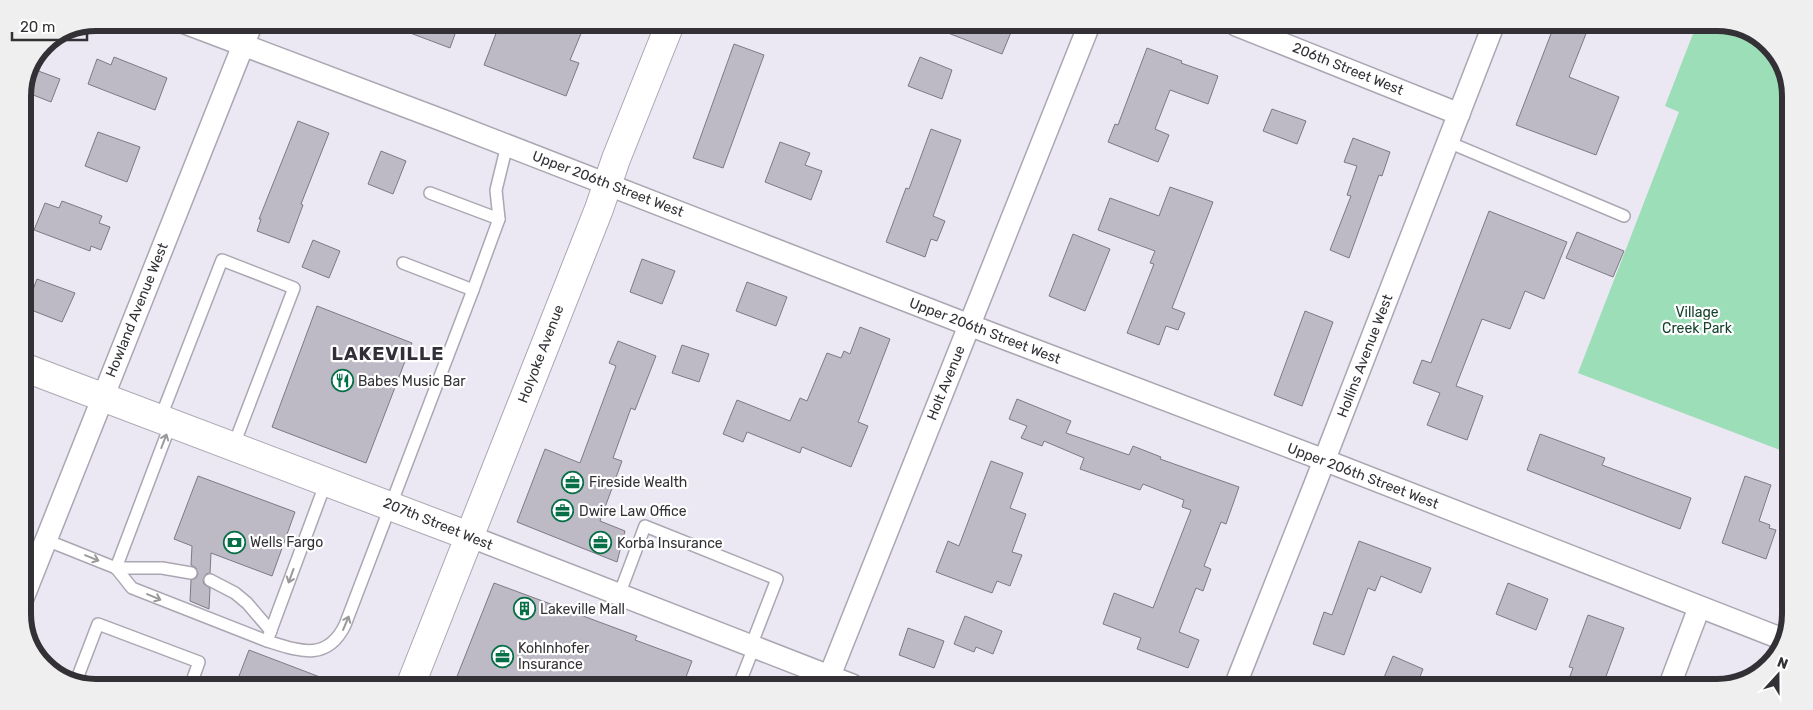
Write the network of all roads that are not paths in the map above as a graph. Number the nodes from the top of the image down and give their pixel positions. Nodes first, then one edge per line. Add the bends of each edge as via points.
1 (206, 31) edge
2 (249, 31) edge
3 (667, 31) edge
4 (1086, 31) edge
5 (1251, 31) edge
6 (1491, 31) edge
7 (243, 45) junction
8 (1459, 114) junction
9 (1448, 142) junction
10 (507, 145) junction
11 (608, 185) junction
12 (430, 193) dead end
13 (1624, 216) dead end
14 (499, 219) junction
15 (403, 263) dead end
16 (473, 290) junction
17 (969, 325) junction
18 (31, 369) edge
19 (102, 397) junction
20 (166, 421) junction
21 (233, 447) junction
22 (1324, 460) junction
23 (326, 481) junction
24 (390, 505) junction
25 (470, 536) junction
26 (46, 540) junction
27 (116, 568) junction
28 (191, 573) dead end
29 (31, 578) edge
30 (210, 580) dead end
31 (619, 595) junction
32 (1699, 608) junction
33 (269, 636) junction
34 (1777, 637) edge
35 (753, 646) junction
36 (78, 676) edge
37 (193, 679) edge
38 (413, 679) edge
39 (741, 679) edge
40 (824, 679) edge
41 (829, 679) edge
42 (1238, 679) edge
43 (1672, 679) edge

1 - 7 street, Upper 206th Street West
2 - 7 street, Howland Avenue West
3 - 11 street, Holyoke Avenue
4 - 17 street, Holt Avenue
5 - 8 street, 206th Street West
6 - 8 street, Hollins Avenue West
7 - 10 street, Upper 206th Street West
7 - 19 street, Howland Avenue West
8 - 9 street, Hollins Avenue West
9 - 13 lane
9 - 22 street, Hollins Avenue West
10 - 11 street, Upper 206th Street West
10 - 14 lane via 496,190
11 - 17 street, Upper 206th Street West
11 - 25 street, Holyoke Avenue
12 - 14 lane
14 - 16 lane
15 - 16 lane
16 - 24 lane
17 - 22 street, Upper 206th Street West
17 - 41 street, Holt Avenue
18 - 19 street, 207th Street West
19 - 20 street, 207th Street West
19 - 26 street, Howland Avenue West
20 - 21 street, 207th Street West
20 - 21 lane via 222,260 294,288
27 -> 20 lane
21 - 23 street, 207th Street West
22 - 32 street, Upper 206th Street West
22 - 42 street, Hollins Avenue West
23 - 24 street, 207th Street West
23 -> 33 lane
24 - 25 street, 207th Street West
33 -> 24 lane via 300,651 315,651 339,638
25 - 31 street, 207th Street West
25 - 38 street, Holyoke Avenue
26 -> 27 lane
26 - 29 street, Howland Avenue West
27 - 28 lane via 162,568
27 -> 33 lane via 132,588
30 - 33 lane via 247,602
31 - 35 street, 207th Street West
31 - 35 lane via 645,526 777,579
32 - 34 street, Upper 206th Street West
32 - 43 street
35 - 39 lane
35 - 40 street, 207th Street West
36 - 37 lane via 98,624 199,662

